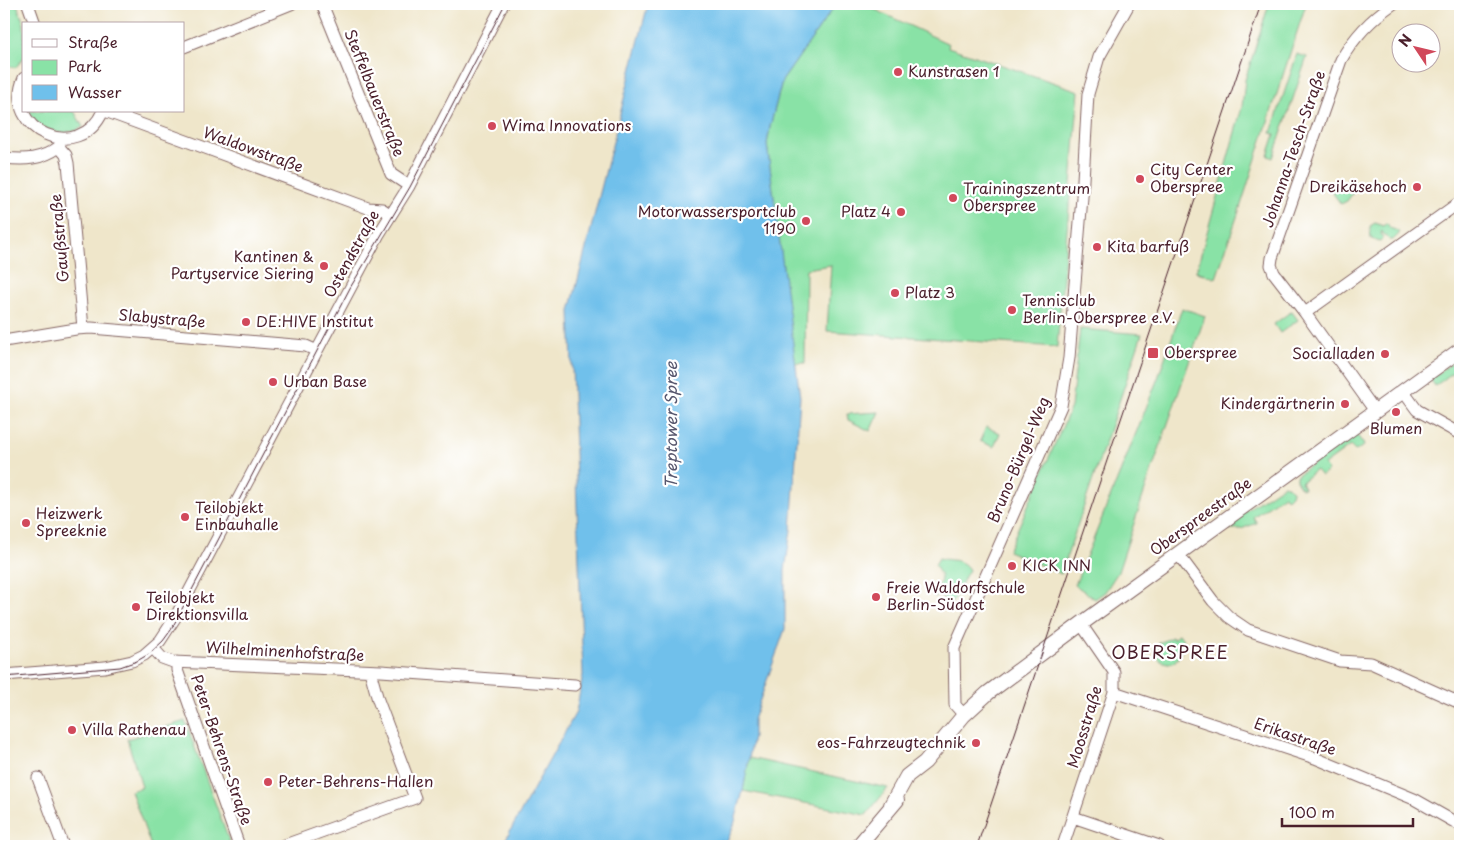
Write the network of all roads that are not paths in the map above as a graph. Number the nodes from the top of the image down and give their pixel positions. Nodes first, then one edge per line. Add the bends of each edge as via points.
1 (28, 4) edge
2 (291, 4) edge
3 (322, 4) edge
4 (503, 4) edge
5 (1129, 4) edge
6 (1393, 4) edge
7 (34, 22) edge
8 (185, 47) edge
9 (22, 84) edge
10 (22, 108) edge
11 (24, 112) edge
12 (103, 112) edge
13 (107, 112) edge
14 (60, 143) junction
15 (4, 158) edge
16 (409, 186) junction
17 (1460, 202) edge
18 (391, 215) junction
19 (1305, 313) junction
20 (83, 328) junction
21 (4, 341) edge
22 (1460, 350) edge
23 (317, 351) junction
24 (1403, 391) junction
25 (1375, 411) junction
26 (1460, 434) edge
27 (1178, 554) junction
28 (1080, 624) junction
29 (152, 648) junction
30 (177, 662) junction
31 (370, 671) junction
32 (4, 675) edge
33 (575, 685) dead end
34 (1114, 692) junction
35 (1460, 704) edge
36 (964, 715) junction
37 (38, 778) dead end
38 (1073, 817) junction
39 (1460, 825) edge
40 (63, 846) edge
41 (239, 846) edge
42 (282, 846) edge
43 (858, 846) edge
44 (1063, 846) edge
45 (1159, 846) edge

1 - 7 street
2 - 8 street
3 - 16 street, Steffelbauerstraße via 391,174
4 - 16 street, Ostendstraße
5 - 36 street, Bruno-Bürgel-Weg via 1104,45 1088,94 1069,358 1061,406 954,648 955,705
6 - 19 street, Johanna-Tesch-Straße via 1361,30 1341,60 1272,258 1274,273
9 - 10 street
11 - 14 street via 32,126
12 - 14 street via 86,132
13 - 18 street, Waldowstraße via 368,208 382,209
14 - 15 street via 50,154 24,160
14 - 20 street, Gaußstraße via 68,163
16 - 18 street, Ostendstraße
17 - 19 street
18 - 23 street, Ostendstraße
19 - 25 street, Johanna-Tesch-Straße
20 - 21 street, Slabystraße
20 - 23 street, Slabystraße via 306,346
22 - 24 main road, Oberspreestraße
23 - 29 street, Ostendstraße via 175,618
24 - 25 main road, Oberspreestraße
24 - 26 street via 1417,410
25 - 27 main road, Oberspreestraße
27 - 28 main road, Oberspreestraße
27 - 35 street via 1213,601 1248,630 1340,661 1371,662
28 - 34 street, Moosstraße via 1114,672
28 - 36 main road, Oberspreestraße
29 - 30 street, Wilhelminenhofstraße via 166,660
29 - 32 street via 138,658 115,666
30 - 31 street, Wilhelminenhofstraße
30 - 41 street, Peter-Behrens-Straße via 177,670
31 - 33 street, Wilhelminenhofstraße
31 - 42 street via 415,798
34 - 38 street, Moosstraße
34 - 39 street, Erikastraße via 1315,758 1414,799
36 - 43 main road, Oberspreestraße via 925,762 914,782
37 - 40 street
38 - 44 street, Moosstraße
38 - 45 street

